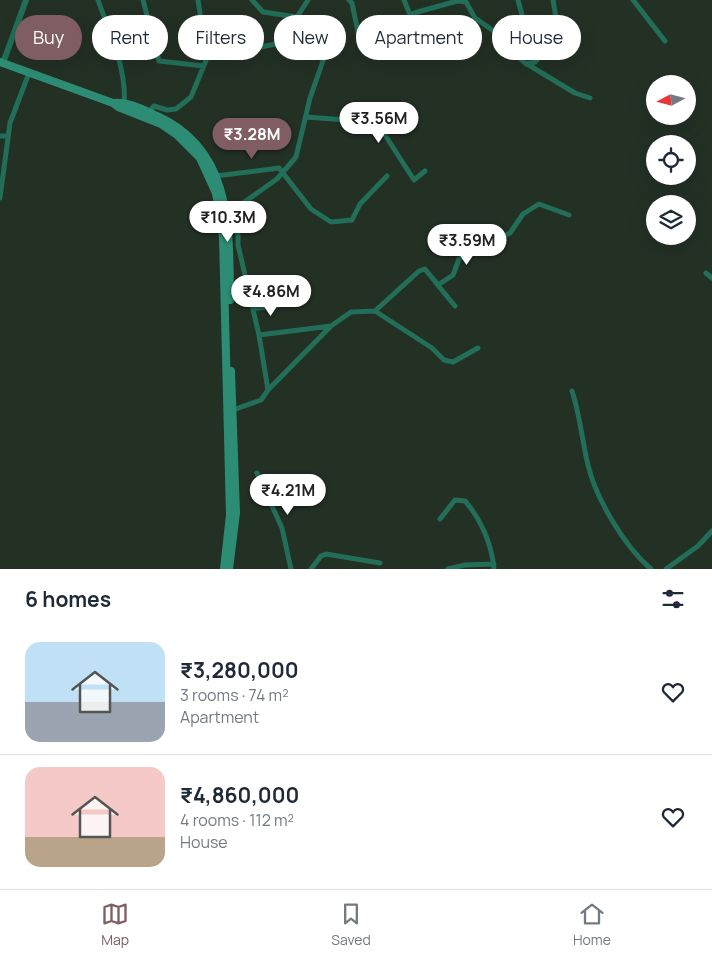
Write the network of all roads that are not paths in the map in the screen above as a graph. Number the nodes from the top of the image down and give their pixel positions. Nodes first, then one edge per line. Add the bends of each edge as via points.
1 (26, 0) edge
2 (98, 0) edge
3 (143, 0) edge
4 (198, 0) edge
5 (252, 0) edge
6 (308, 0) edge
7 (349, 0) edge
8 (404, 0) edge
9 (518, 0) edge
10 (553, 0) edge
11 (633, 0) edge
12 (200, 15) edge
13 (283, 15) edge
14 (298, 15) edge
15 (410, 15) edge
16 (412, 15) edge
17 (473, 15) edge
18 (522, 15) edge
19 (556, 15) edge
20 (356, 22) edge
21 (482, 23) edge
22 (665, 41) dead end
23 (206, 60) edge
24 (323, 60) edge
25 (537, 60) edge
26 (2, 63) edge
27 (526, 64) junction
28 (204, 66) junction
29 (28, 73) junction
30 (590, 98) dead end
31 (113, 103) junction
32 (124, 103) junction
33 (147, 114) junction
34 (306, 117) junction
35 (0, 136) edge
36 (8, 136) junction
37 (2, 168) edge
38 (283, 171) junction
39 (425, 171) dead end
40 (216, 176) junction
41 (387, 176) dead end
42 (0, 198) edge
43 (570, 215) dead end
44 (706, 273) dead end
45 (712, 278) edge
46 (438, 285) junction
47 (284, 304) dead end
48 (455, 306) dead end
49 (253, 309) junction
50 (375, 311) junction
51 (331, 326) junction
52 (259, 335) junction
53 (478, 348) dead end
54 (268, 390) junction
55 (572, 391) dead end
56 (230, 411) junction
57 (257, 473) dead end
58 (440, 519) dead end
59 (712, 531) edge
60 (380, 563) dead end
61 (494, 567) edge
62 (224, 569) edge
63 (230, 569) edge
64 (291, 569) edge
65 (312, 569) edge
66 (448, 569) edge
67 (651, 569) edge
68 (666, 569) edge

1 - 26 street
2 - 32 street via 122,75
3 - 28 street via 159,61
4 - 12 street
5 - 13 street via 263,12
6 - 14 street
7 - 20 street
8 - 15 street
9 - 18 street
10 - 19 street
11 - 22 street
16 - 17 street via 457,1 466,2
21 - 27 street via 498,34
23 - 28 street
24 - 34 street
25 - 27 street
26 - 29 main road
27 - 30 street via 575,93
28 - 33 street via 188,102 167,110 154,106
29 - 31 main road
29 - 36 street
31 - 32 main road
31 - 33 main road
32 - 33 main road
33 - 40 main road via 171,123 194,142
33 - 56 main road via 191,148 208,171 216,193 222,237
34 - 38 street via 296,157
34 - 39 street via 373,122 414,180
35 - 36 street
36 - 37 street
37 - 42 street
38 - 40 street via 279,168
38 - 41 street via 311,209 331,222 352,220 360,204
38 - 49 street via 243,203 238,216 238,245
40 - 56 main road via 225,207 228,234
43 - 46 street via 539,204 523,214 510,234 459,259 453,275
44 - 45 street
46 - 48 street
46 - 50 street via 425,269 419,271
47 - 49 street
49 - 52 street
50 - 51 street via 351,312
50 - 53 street via 432,348 444,360 454,362
51 - 52 street
51 - 54 street
52 - 54 street
54 - 56 street via 261,400
55 - 67 street via 596,489 639,559
56 - 62 main road via 230,514
56 - 63 main road via 236,513
57 - 64 street via 282,528
58 - 61 street via 455,500 465,501 477,514
59 - 68 street via 698,546
60 - 65 street via 326,554
61 - 66 street via 465,564

